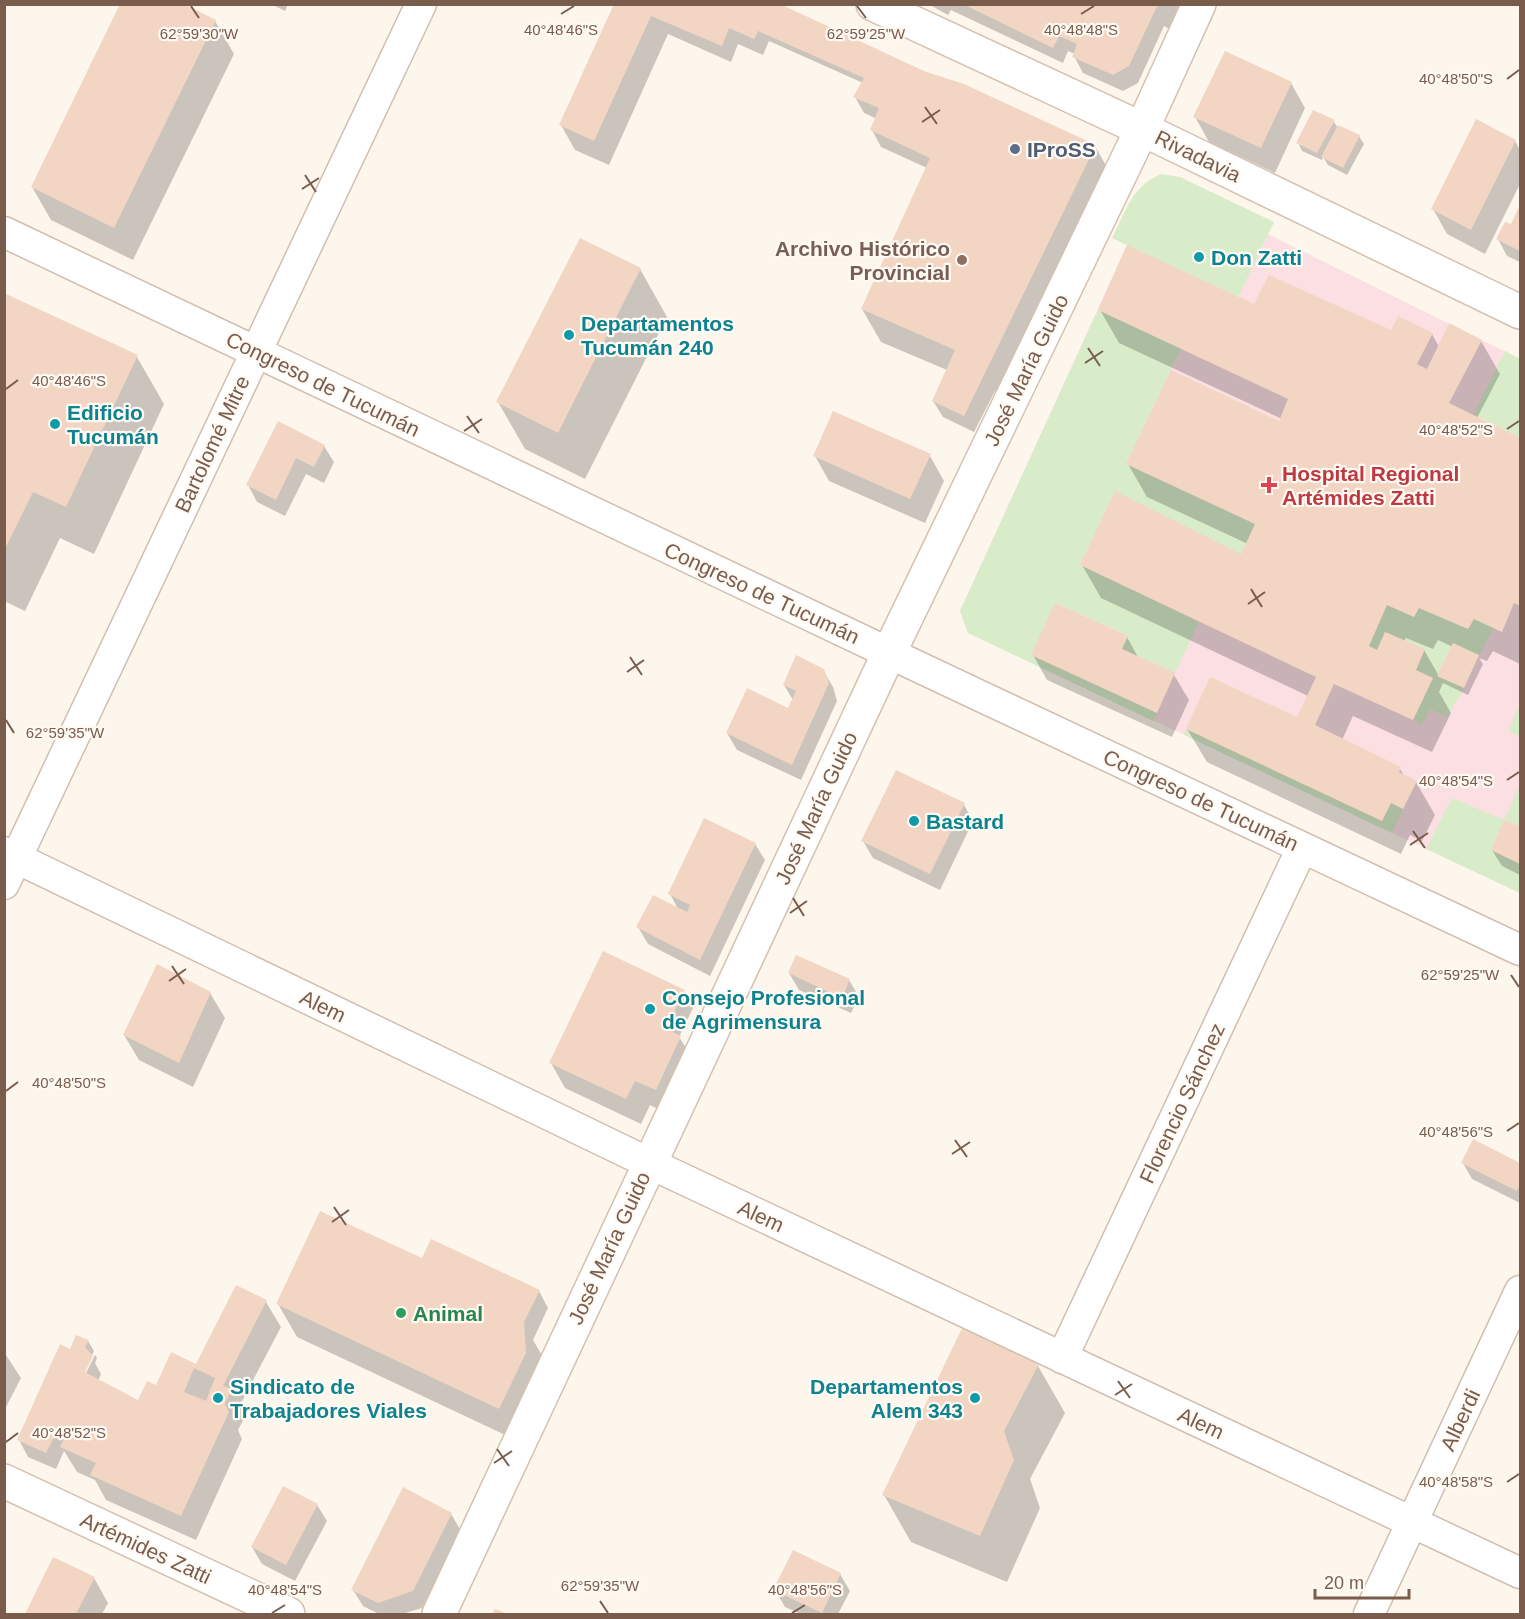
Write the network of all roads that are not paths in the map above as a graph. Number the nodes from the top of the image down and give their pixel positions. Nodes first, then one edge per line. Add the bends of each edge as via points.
1 (421, 4) edge
2 (873, 4) edge
3 (1199, 4) edge
4 (1142, 129) junction
5 (4, 232) edge
6 (1521, 312) edge
7 (256, 352) junction
8 (889, 653) junction
9 (1302, 848) junction
10 (8, 864) edge
11 (1521, 950) edge
12 (649, 1163) junction
13 (1521, 1291) edge
14 (1062, 1358) junction
15 (4, 1481) edge
16 (1413, 1523) junction
17 (1521, 1574) edge
18 (288, 1614) edge
19 (439, 1614) edge
20 (1369, 1614) edge

1 - 7 street, Bartolomé Mitre
2 - 4 main road, Rivadavia
3 - 4 main road, José María Guido
4 - 6 main road, Rivadavia
4 - 8 main road, José María Guido
5 - 7 street, Congreso de Tucumán
7 - 8 street, Congreso de Tucumán
7 - 10 street, Bartolomé Mitre
8 - 9 street, Congreso de Tucumán
8 - 12 main road, José María Guido
9 - 11 street, Congreso de Tucumán
9 - 14 street, Florencio Sánchez
10 - 12 street, Alem
12 - 14 street, Alem
12 - 19 main road, José María Guido
13 - 16 street, Alberdi
14 - 16 street, Alem
15 - 18 main road, Artémides Zatti
16 - 17 street, Alem
16 - 20 street, Alberdi

